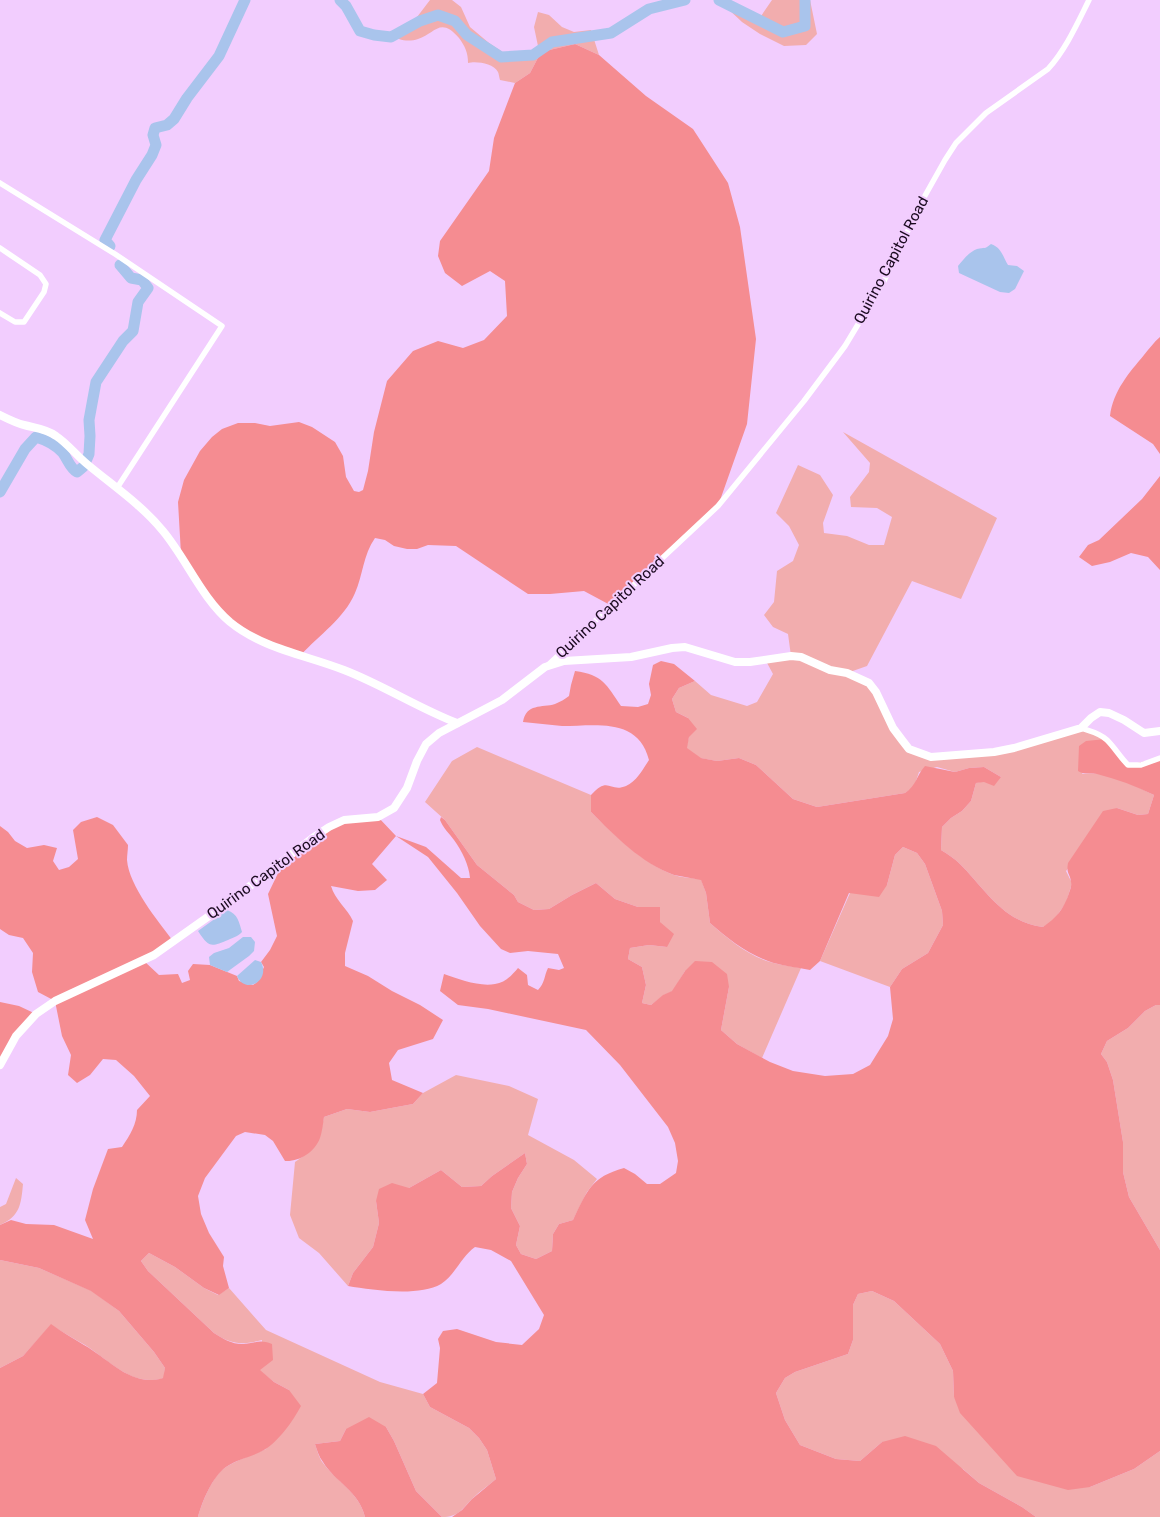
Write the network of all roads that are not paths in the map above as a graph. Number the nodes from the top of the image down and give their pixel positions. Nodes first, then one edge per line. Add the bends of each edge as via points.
1 (1089, 0) edge
2 (0, 183) edge
3 (0, 248) edge
4 (0, 313) edge
5 (0, 415) edge
6 (117, 488) junction
7 (545, 667) junction
8 (457, 723) junction
9 (1081, 728) junction
10 (1160, 731) edge
11 (1160, 758) edge
12 (0, 1065) edge

1 - 7 street, Quirino Capitol Road via 1070,37 1048,69 986,113 956,143 922,201 883,283 845,346 804,401 718,506
2 - 6 street via 115,254 222,326
3 - 4 street via 40,275 46,284 24,322 15,322
5 - 6 street via 57,436
6 - 8 street via 162,529 205,595 247,634 346,671
7 - 8 street, Quirino Capitol Road via 502,700
7 - 9 street via 564,661 631,657 685,647 735,662 801,657 869,683 893,728 909,749 931,756 994,752
8 - 12 street, Quirino Capitol Road via 426,744 407,788 394,808 378,817 344,820 328,827 154,955 55,1001 36,1014 16,1036
9 - 10 street via 1100,712 1124,720 1144,733
9 - 11 street via 1106,739 1128,765 1141,765

